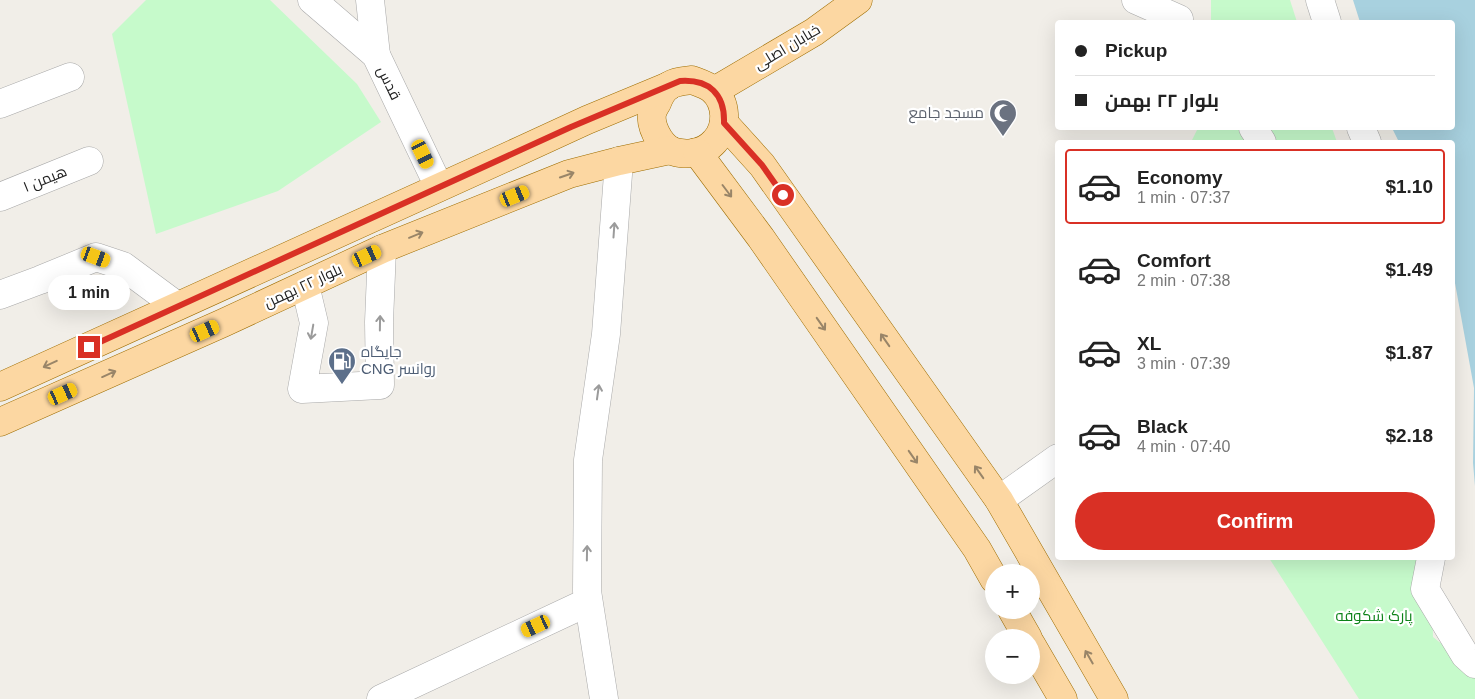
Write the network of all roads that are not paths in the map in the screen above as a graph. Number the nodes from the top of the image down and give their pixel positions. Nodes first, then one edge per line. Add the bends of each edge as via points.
1 (312, 0) edge
2 (370, 0) edge
3 (858, 0) edge
4 (1136, 0) edge
5 (1320, 0) edge
6 (1182, 14) edge
7 (1326, 20) edge
8 (376, 56) junction
9 (70, 77) dead end
10 (669, 86) junction
11 (714, 90) junction
12 (0, 104) edge
13 (724, 123) junction
14 (670, 150) junction
15 (697, 152) junction
16 (89, 161) dead end
17 (619, 161) junction
18 (439, 188) junction
19 (0, 197) edge
20 (382, 249) junction
21 (305, 285) junction
22 (0, 295) edge
23 (177, 306) junction
24 (0, 387) edge
25 (0, 422) edge
26 (1055, 460) edge
27 (999, 500) junction
28 (1431, 560) edge
29 (986, 564) edge
30 (588, 602) junction
31 (1040, 659) edge
32 (1475, 664) edge
33 (381, 699) edge
34 (604, 699) edge
35 (1063, 699) edge
36 (1114, 699) edge

1 - 8 street, قدس
2 - 8 street
3 - 11 main road, خیابان اصلی via 814,32
4 - 6 street
5 - 7 street
8 - 18 street, قدس
9 - 12 street
10 - 11 main road via 692,80
10 - 14 main road via 660,94 652,114 652,124
10 - 18 main road
11 - 13 main road via 721,100
13 - 15 main road via 716,141
27 -> 13 main road via 762,165
14 - 15 main road
14 - 17 main road, بلوار ۲۲ بهمن
15 -> 29 main road via 773,254
16 - 19 street, هیمن ۱
20 -> 17 main road, بلوار ۲۲ بهمن via 569,174
30 -> 17 street via 588,460 606,334
18 - 23 main road
20 - 21 main road, بلوار ۲۲ بهمن
21 -> 20 street via 314,323 302,390 380,385
25 -> 21 main road, بلوار ۲۲ بهمن
22 - 23 street via 96,257 123,266
23 -> 24 main road
26 - 27 street
36 -> 27 main road
28 - 32 street via 1425,589 1464,655
30 - 33 street
30 - 34 street
31 - 35 main road

